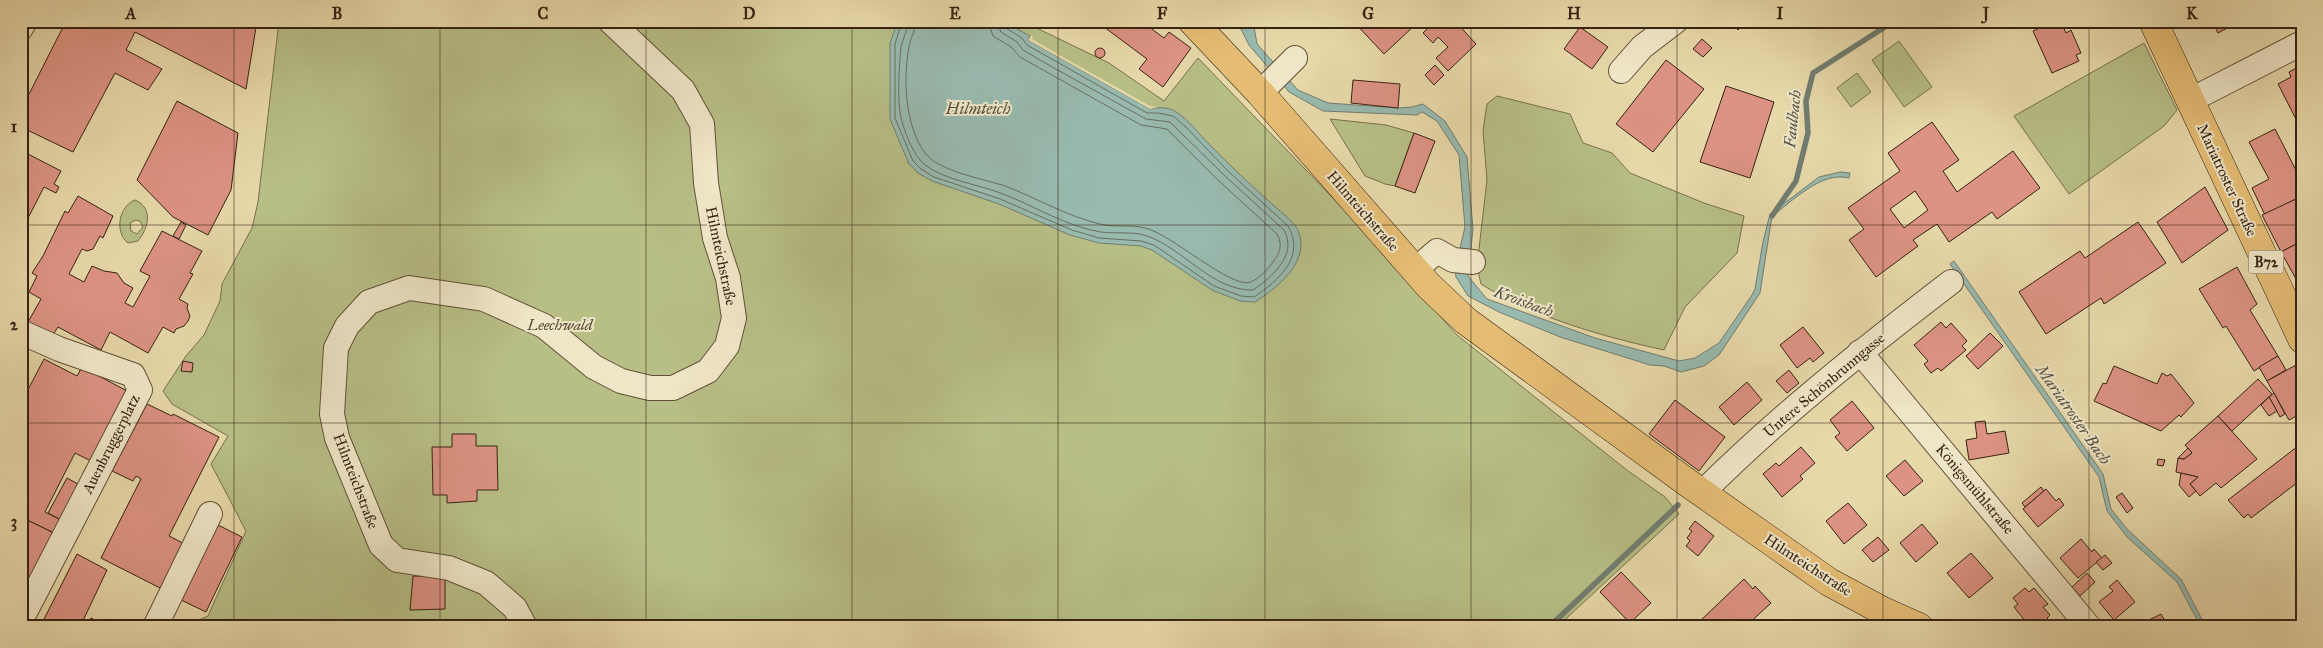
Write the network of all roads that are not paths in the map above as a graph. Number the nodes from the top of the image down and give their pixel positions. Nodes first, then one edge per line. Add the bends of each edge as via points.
1 (25, 21) edge
2 (610, 21) edge
3 (1192, 21) edge
4 (1676, 21) edge
5 (2153, 21) edge
6 (21, 28) edge
7 (2302, 43) edge
8 (1295, 58) dead end
9 (1621, 71) dead end
10 (1266, 86) junction
11 (2189, 101) junction
12 (1463, 261) dead end
13 (1416, 270) junction
14 (1951, 282) dead end
15 (2299, 325) edge
16 (21, 332) edge
17 (1860, 352) junction
18 (1702, 494) junction
19 (210, 514) dead end
20 (21, 620) edge
21 (1908, 625) edge
22 (155, 627) edge
23 (525, 627) edge
24 (2089, 627) edge

1 - 6 street
2 - 23 street, Hilmteichstraße via 683,90 702,124 706,183 715,238 728,278 734,318 727,346 708,371 673,388 650,388 621,381 594,367 544,326 492,302 409,288 369,302 347,326 336,348 332,414 337,438 381,545 397,560 449,568 486,583 515,608
3 - 10 main road, Hilmteichstraße
4 - 9 street via 1642,47
5 - 11 main road, Mariatroster Straße / B72
7 - 11 street
8 - 10 street
10 - 13 main road, Hilmteichstraße
11 - 15 main road, Mariatroster Straße / B72
12 - 13 street via 1437,251
13 - 18 main road, Hilmteichstraße via 1466,322 1550,384 1570,413 1604,442 1676,492
14 - 17 street, Untere Schönbrunngasse
16 - 20 street, Auenbruggerplatz via 132,375 140,390
17 - 18 street, Untere Schönbrunngasse via 1749,448
17 - 24 street, Königsmühlstraße
18 - 21 main road, Hilmteichstraße via 1829,582
19 - 22 street

